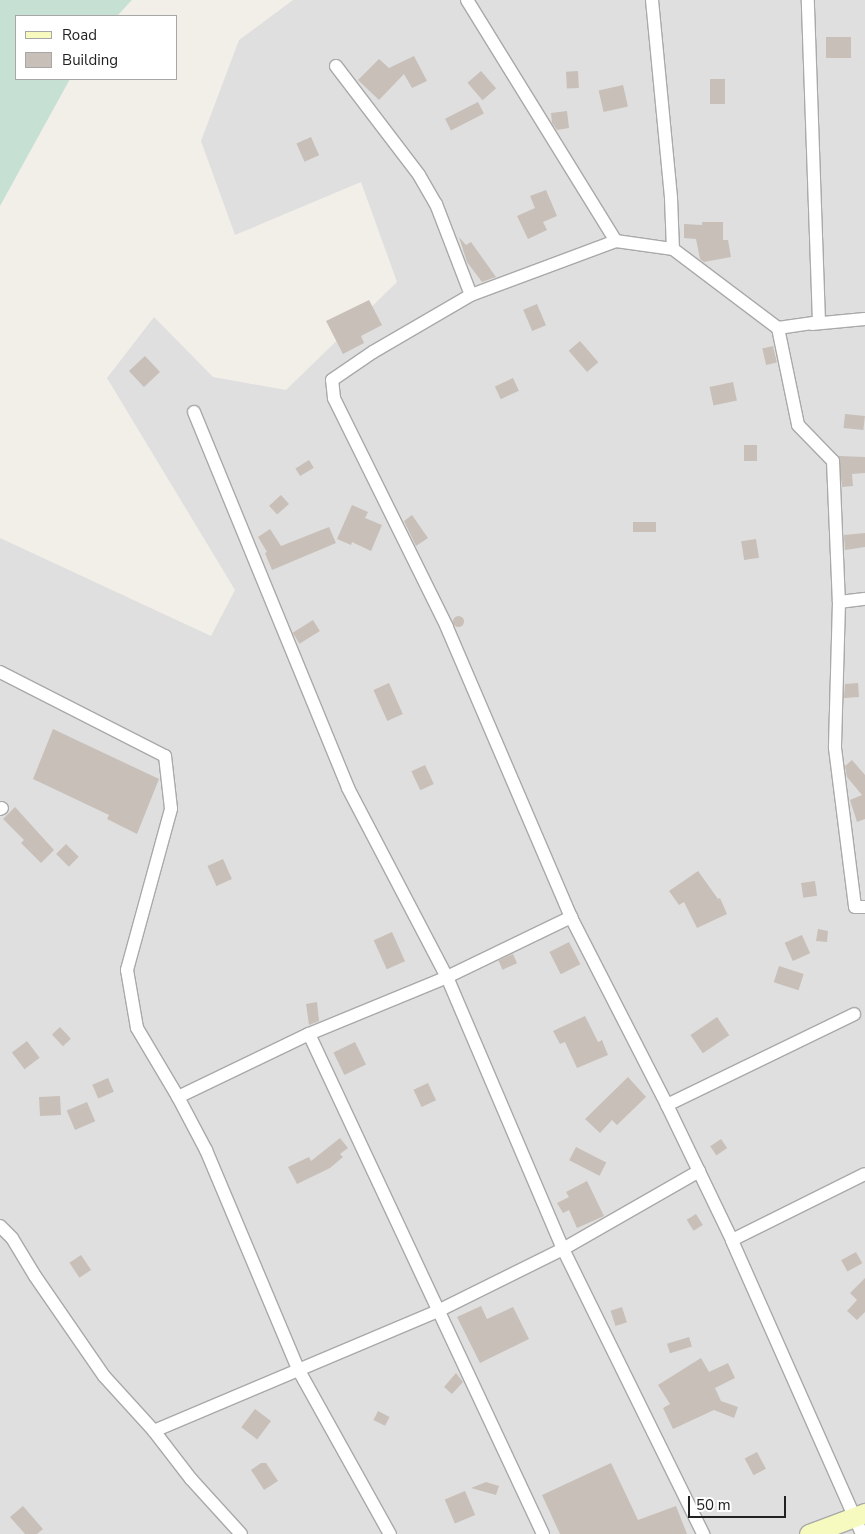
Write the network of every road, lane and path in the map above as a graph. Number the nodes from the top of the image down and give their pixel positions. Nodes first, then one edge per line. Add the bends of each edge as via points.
1 (466, 0) edge
2 (652, 0) edge
3 (808, 0) edge
4 (336, 66) dead end
5 (616, 242) junction
6 (673, 249) junction
7 (470, 295) junction
8 (865, 319) edge
9 (778, 328) junction
10 (194, 412) dead end
11 (865, 599) edge
12 (839, 602) junction
13 (0, 672) edge
14 (865, 907) edge
15 (571, 917) junction
16 (447, 977) junction
17 (854, 1014) dead end
18 (309, 1034) junction
19 (178, 1097) junction
20 (667, 1105) junction
21 (699, 1171) junction
22 (865, 1174) edge
23 (0, 1226) edge
24 (732, 1240) junction
25 (563, 1250) junction
26 (438, 1311) junction
27 (298, 1370) junction
28 (154, 1431) junction
29 (860, 1522) edge
30 (241, 1534) edge
31 (390, 1534) edge
32 (543, 1534) edge
33 (703, 1534) edge
34 (809, 1534) edge

1 - 5 street
2 - 6 street
3 - 9 street via 819,322
4 - 7 street via 419,175 436,204
5 - 6 street
5 - 7 street
6 - 9 street
7 - 15 street via 332,380 334,398 447,627
8 - 9 street
9 - 12 street via 798,425 833,461
10 - 16 street via 348,788
11 - 12 street
12 - 14 street via 835,748 855,907
13 - 19 street via 165,756 171,809 127,970 137,1028
15 - 16 street
15 - 20 street
16 - 18 street
16 - 25 street
17 - 20 street
18 - 19 street
18 - 26 street
19 - 27 street via 206,1150
20 - 21 street
21 - 24 street
21 - 25 street
22 - 24 street
23 - 28 street via 12,1238 104,1376
24 - 29 street
25 - 26 street
25 - 33 street
26 - 27 street
26 - 32 street
27 - 28 street
27 - 31 street
28 - 30 street via 191,1479
29 - 34 main road

